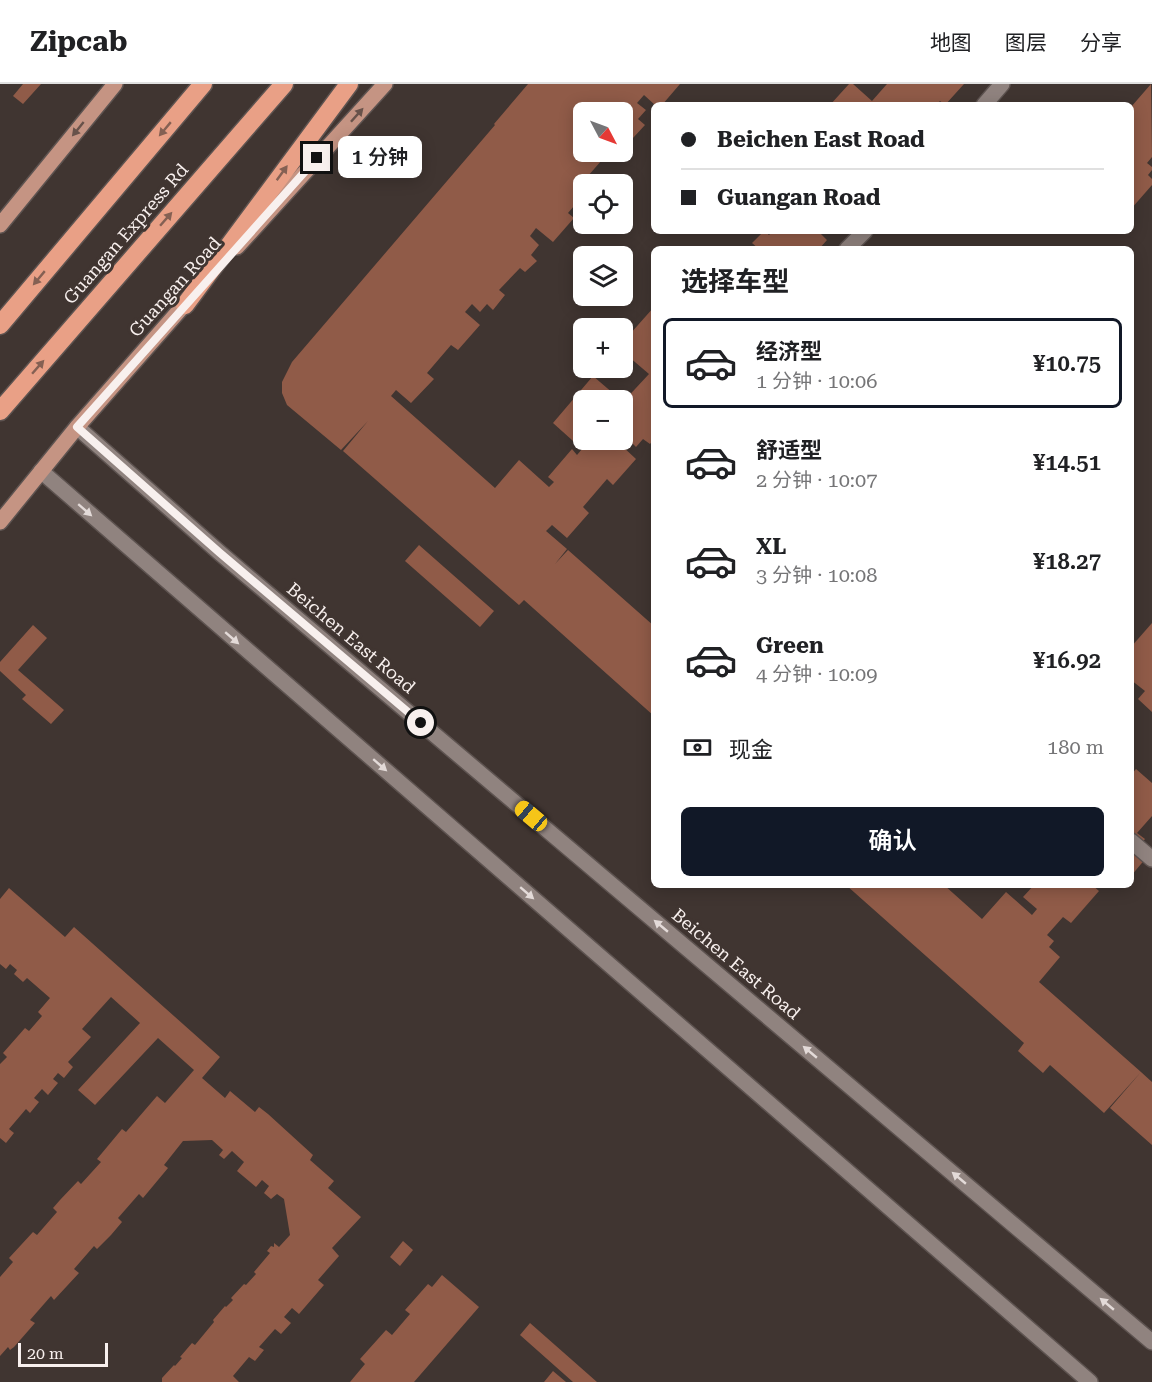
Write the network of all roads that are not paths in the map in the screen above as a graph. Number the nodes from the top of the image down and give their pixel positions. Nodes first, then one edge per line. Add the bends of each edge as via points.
1 (115, 84) edge
2 (203, 84) edge
3 (283, 84) edge
4 (349, 84) edge
5 (385, 84) edge
6 (1002, 84) edge
7 (987, 102) edge
8 (0, 225) edge
9 (862, 234) edge
10 (851, 246) edge
11 (184, 305) junction
12 (0, 325) edge
13 (0, 411) edge
14 (77, 427) junction
15 (41, 471) junction
16 (0, 522) edge
17 (1134, 844) edge
18 (1152, 859) edge
19 (1152, 1342) edge
20 (1090, 1382) edge

1 -> 8 main road
2 -> 12 highway, Guangan Express Rd
13 -> 3 highway, Guangan Express Rd
11 -> 4 highway
11 -> 5 main road, Guangan Road
6 - 7 street
9 - 10 street
11 - 14 main road, Guangan Road
14 - 15 main road, Guangan Road
19 -> 14 street, Beichen East Road
15 - 16 main road, Guangan Road
15 -> 20 street
17 - 18 street

